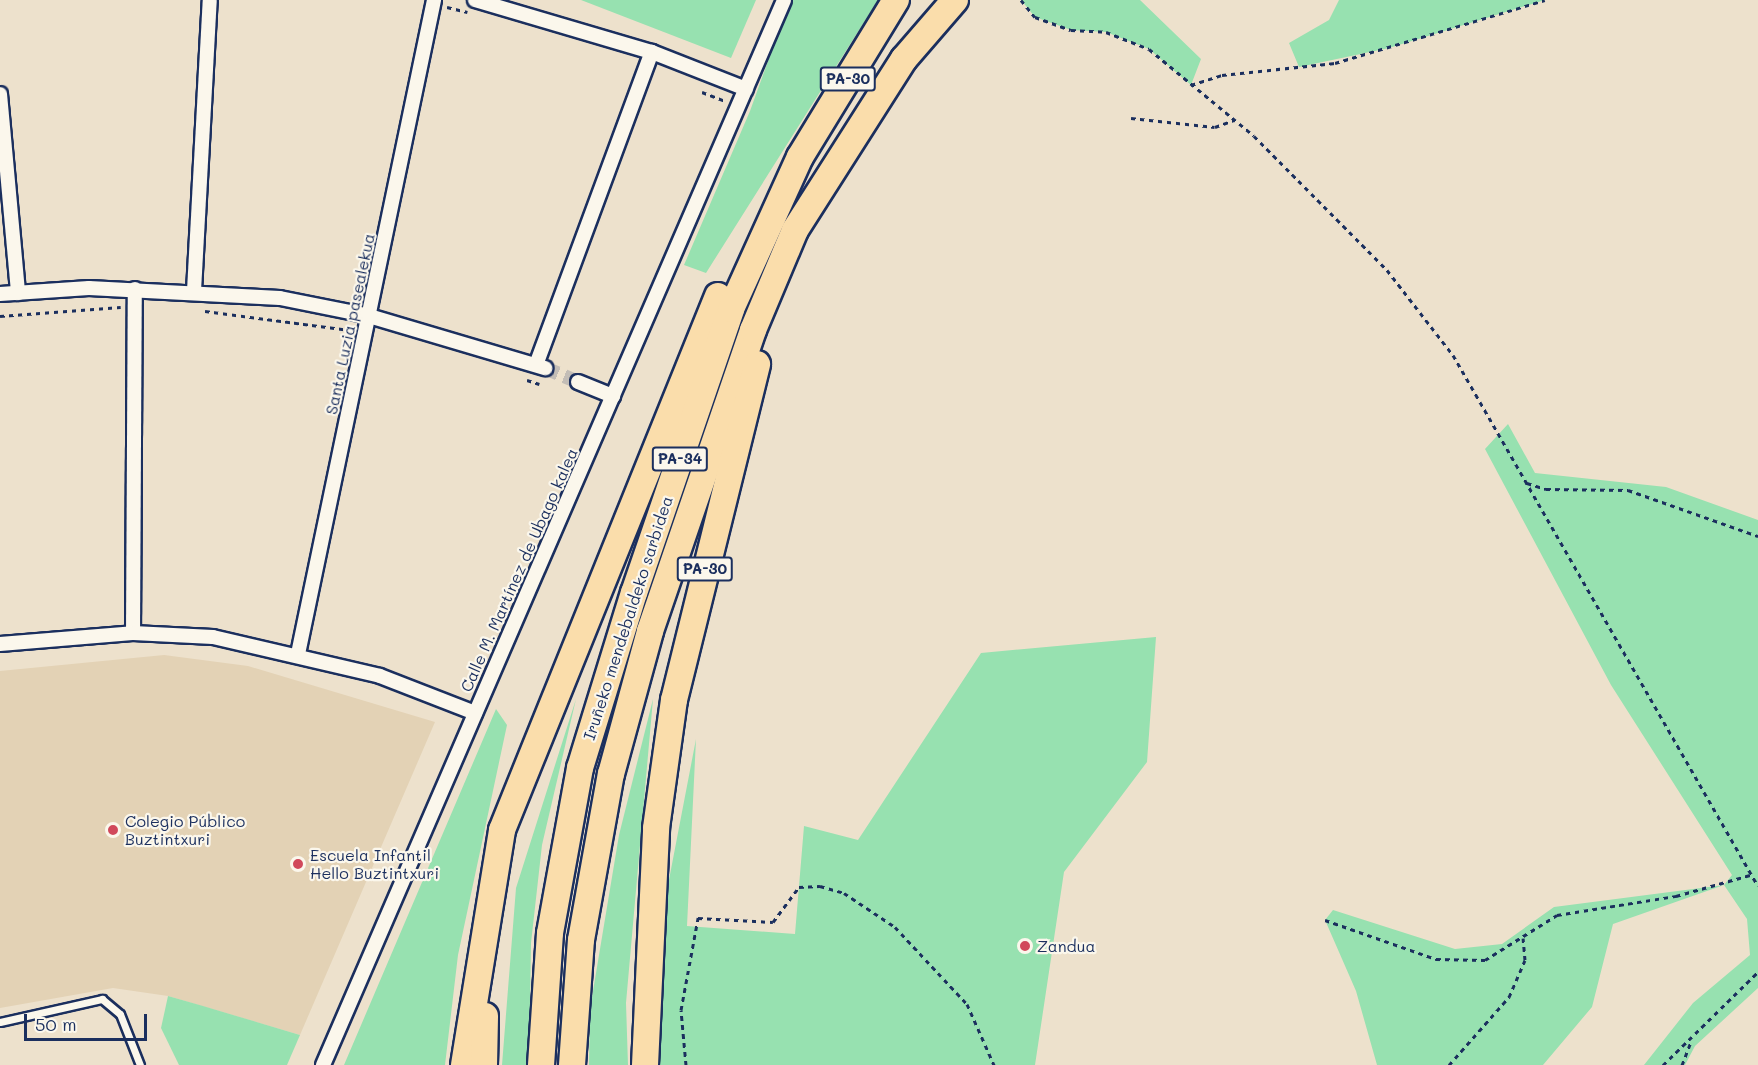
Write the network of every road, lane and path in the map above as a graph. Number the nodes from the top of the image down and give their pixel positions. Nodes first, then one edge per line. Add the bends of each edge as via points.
1 (210, 0) edge
2 (435, 0) edge
3 (475, 0) edge
4 (784, 0) edge
5 (896, 0) edge
6 (955, 0) edge
7 (1021, 0) edge
8 (1545, 0) edge
9 (652, 52) junction
10 (1191, 85) junction
11 (746, 89) junction
12 (702, 92) dead end
13 (0, 94) edge
14 (732, 104) dead end
15 (1131, 118) dead end
16 (1234, 120) junction
17 (847, 148) junction
18 (800, 157) junction
19 (135, 289) junction
20 (194, 291) junction
21 (18, 293) junction
22 (0, 294) edge
23 (135, 307) junction
24 (201, 310) dead end
25 (0, 316) edge
26 (369, 316) junction
27 (366, 332) junction
28 (519, 377) dead end
29 (578, 382) tunnel mouth
30 (539, 384) dead end
31 (613, 396) junction
32 (1527, 483) junction
33 (1758, 536) edge
34 (133, 633) junction
35 (0, 644) edge
36 (298, 654) junction
37 (568, 667) junction
38 (475, 712) junction
39 (1750, 875) junction
40 (1758, 886) edge
41 (1325, 920) dead end
42 (1523, 938) junction
43 (1758, 972) edge
44 (644, 1010) junction
45 (0, 1022) edge
46 (1692, 1039) junction
47 (141, 1065) edge
48 (323, 1065) edge
49 (464, 1065) edge
50 (484, 1065) edge
51 (540, 1065) edge
52 (572, 1065) edge
53 (645, 1065) edge
54 (652, 1065) edge
55 (686, 1065) edge
56 (994, 1065) edge
57 (1449, 1065) edge
58 (1664, 1065) edge
59 (1682, 1065) edge

1 - 20 street
2 - 26 street, Santa Luzia pasealekua
3 - 9 street
4 - 11 street, Calle M. Martínez de Ubago kalea
5 - 18 highway, PA-30
6 - 17 highway, PA-30 via 904,59
7 - 10 path via 1035,17 1071,30 1106,32 1149,49
8 - 10 path via 1335,63 1222,75
9 - 11 street
9 - 26 street via 541,367
10 - 16 path
11 - 31 street, Calle M. Martínez de Ubago kalea
12 - 14 path
13 - 21 street
15 - 16 path via 1215,127
16 - 32 path via 1387,270 1430,323
17 - 44 highway, PA-30 via 769,323 676,689 656,828
17 - 52 highway, Iruñeko mendebaldeko sarbidea / PA-34 via 795,230 753,330 650,631 611,774 581,940
18 - 37 highway, PA-30 via 763,200 723,285
18 - 51 highway, Iruñeko mendebaldeko sarbidea / PA-34 via 731,309 580,768 550,933
19 - 20 street
19 - 21 street
19 - 23 street
20 - 26 street via 280,298
21 - 22 street
23 - 25 path
23 - 34 street
24 - 27 path
26 - 27 street, Santa Luzia pasealekua
27 - 36 street, Santa Luzia pasealekua
28 - 30 path
29 - 31 street
31 - 38 street, Calle M. Martínez de Ubago kalea
32 - 33 path via 1546,489 1628,490
32 - 39 path via 1715,804
34 - 35 street
34 - 36 street via 213,637
36 - 38 street via 380,676
37 - 49 highway, PA-30 via 502,830
37 - 50 highway, PA-30 via 496,896
38 - 48 street, Calle M. Martínez de Ubago kalea
39 - 40 path
39 - 42 path via 1676,896 1557,915
41 - 42 path via 1436,959 1485,960
42 - 57 path via 1525,960 1509,997
43 - 46 path
44 - 53 highway, PA-30
44 - 54 highway
45 - 47 lane via 102,999 120,1014
46 - 58 path
46 - 59 path
55 - 56 path via 681,1010 698,918 773,922 799,887 820,886 844,893 894,927 967,1004

